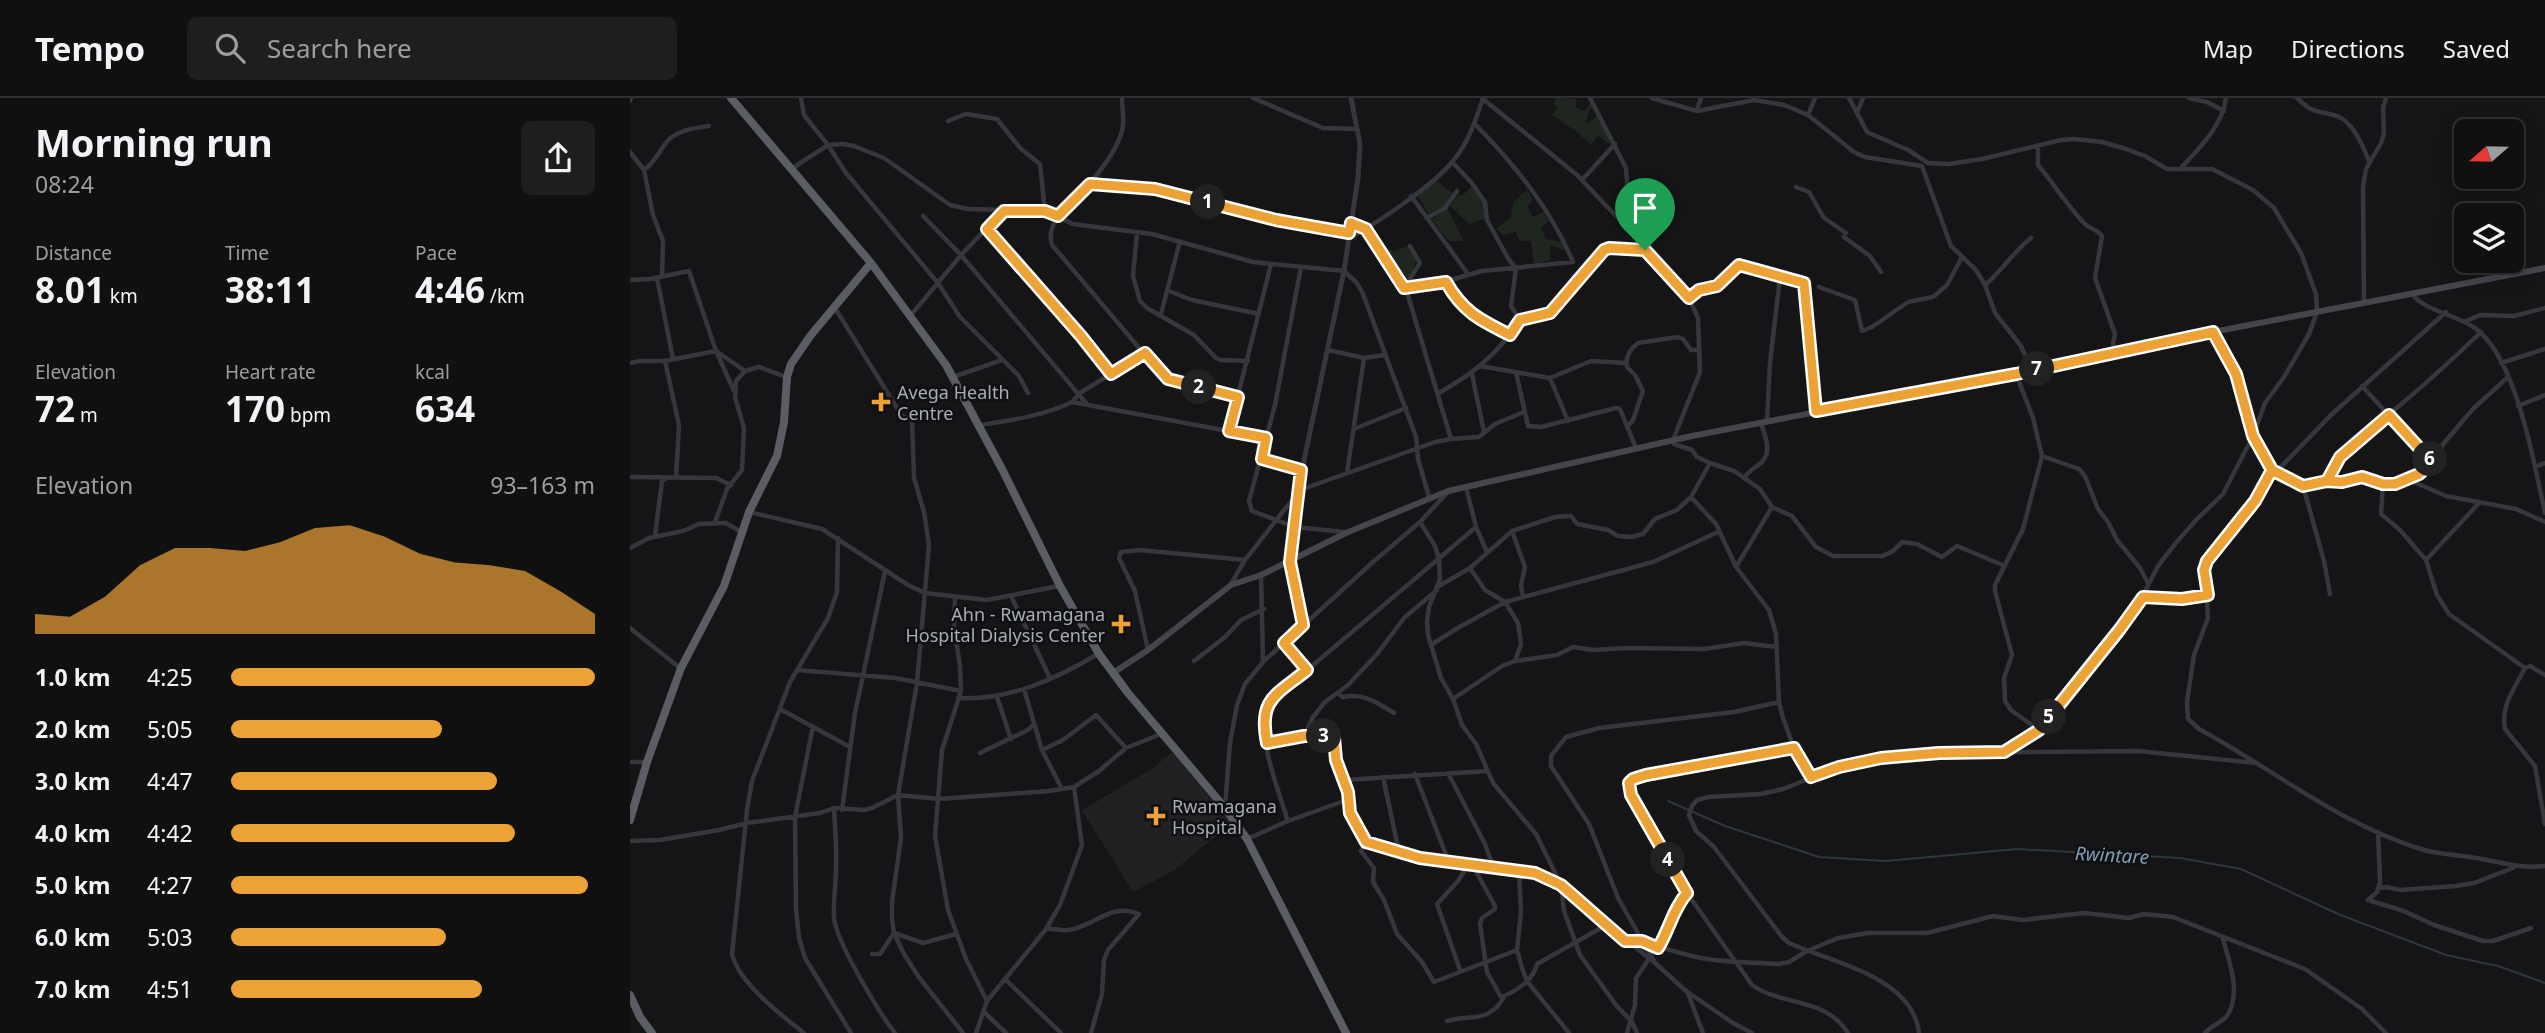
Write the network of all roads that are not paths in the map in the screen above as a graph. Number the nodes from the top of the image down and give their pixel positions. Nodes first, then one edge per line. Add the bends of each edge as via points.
1 (731, 98) edge
2 (802, 98) edge
3 (1122, 98) edge
4 (1253, 98) edge
5 (1351, 98) edge
6 (1483, 98) edge
7 (1590, 98) edge
8 (1652, 98) edge
9 (1701, 98) edge
10 (1815, 98) edge
11 (1849, 98) edge
12 (1863, 98) edge
13 (2189, 98) edge
14 (2226, 98) edge
15 (2297, 98) edge
16 (2386, 98) edge
17 (1754, 99) edge
18 (1697, 111) junction
19 (1858, 111) junction
20 (2224, 111) junction
21 (1808, 115) junction
22 (948, 121) dead end
23 (1474, 123) junction
24 (709, 126) dead end
25 (1357, 129) junction
26 (1615, 144) junction
27 (828, 145) junction
28 (2039, 145) junction
29 (630, 152) edge
30 (1452, 162) junction
31 (2369, 162) junction
32 (791, 169) junction
33 (2179, 169) junction
34 (644, 170) junction
35 (1582, 180) junction
36 (1090, 184) junction
37 (1797, 187) dead end
38 (1457, 191) dead end
39 (1411, 196) junction
40 (1004, 211) junction
41 (1045, 211) junction
42 (923, 216) dead end
43 (1058, 216) junction
44 (1427, 218) junction
45 (1351, 223) junction
46 (1630, 224) junction
47 (987, 229) junction
48 (1366, 229) junction
49 (1137, 232) junction
50 (1349, 236) junction
51 (2031, 238) dead end
52 (1180, 241) junction
53 (1410, 246) dead end
54 (1645, 250) junction
55 (961, 255) junction
56 (1962, 257) junction
57 (871, 263) junction
58 (1271, 264) junction
59 (1301, 267) junction
60 (1516, 268) junction
61 (2545, 268) edge
62 (1344, 271) junction
63 (1881, 272) dead end
64 (1468, 274) junction
65 (1780, 277) junction
66 (660, 278) junction
67 (630, 280) edge
68 (1446, 282) junction
69 (938, 283) junction
70 (1985, 285) junction
71 (1819, 287) dead end
72 (1405, 289) junction
73 (1169, 291) junction
74 (2412, 293) junction
75 (1689, 298) junction
76 (2364, 303) junction
77 (834, 307) junction
78 (2545, 308) edge
79 (2317, 312) junction
80 (2446, 312) junction
81 (1161, 314) junction
82 (1259, 314) junction
83 (911, 315) junction
84 (1520, 320) junction
85 (2465, 321) junction
86 (2213, 332) junction
87 (2481, 332) junction
88 (1510, 335) junction
89 (2545, 349) edge
90 (1328, 350) junction
91 (1699, 350) junction
92 (716, 351) junction
93 (2115, 352) junction
94 (1145, 353) junction
95 (1384, 355) junction
96 (1364, 358) junction
97 (673, 359) junction
98 (1002, 359) junction
99 (665, 361) junction
100 (1248, 361) junction
101 (630, 363) edge
102 (1626, 363) junction
103 (2501, 363) junction
104 (1479, 366) junction
105 (2032, 370) junction
106 (745, 371) junction
107 (1516, 372) junction
108 (1111, 374) junction
109 (1472, 374) junction
110 (2016, 374) junction
111 (787, 377) junction
112 (953, 377) junction
113 (2508, 377) junction
114 (1550, 378) junction
115 (2362, 386) junction
116 (735, 393) junction
117 (1028, 393) dead end
118 (1080, 393) junction
119 (1438, 394) junction
120 (2545, 395) edge
121 (1238, 397) junction
122 (1072, 402) junction
123 (1086, 402) junction
124 (2518, 406) junction
125 (1406, 408) junction
126 (1816, 411) junction
127 (1524, 412) junction
128 (2389, 415) junction
129 (1568, 421) junction
130 (1764, 422) junction
131 (980, 425) junction
132 (1628, 426) junction
133 (1354, 429) junction
134 (1728, 429) junction
135 (1229, 431) junction
136 (1484, 432) junction
137 (2253, 436) junction
138 (1266, 438) junction
139 (1451, 439) junction
140 (1673, 440) junction
141 (1656, 444) junction
142 (1636, 448) junction
143 (1417, 450) junction
144 (2042, 456) junction
145 (1262, 459) junction
146 (2432, 462) junction
147 (1710, 463) junction
148 (2545, 463) edge
149 (2535, 467) junction
150 (1301, 470) junction
151 (2274, 471) junction
152 (1347, 473) junction
153 (1521, 474) junction
154 (630, 477) edge
155 (668, 477) junction
156 (676, 478) junction
157 (1744, 478) junction
158 (2406, 479) junction
159 (2327, 481) junction
160 (2383, 484) junction
161 (730, 485) junction
162 (1466, 486) junction
163 (2303, 486) junction
164 (1300, 490) junction
165 (1448, 491) junction
166 (1429, 497) junction
167 (1691, 497) junction
168 (2480, 502) junction
169 (1772, 507) junction
170 (749, 512) junction
171 (2545, 513) edge
172 (1275, 521) junction
173 (715, 522) junction
174 (1420, 522) junction
175 (2545, 522) edge
176 (1296, 527) junction
177 (1476, 527) junction
178 (1512, 531) junction
179 (741, 532) junction
180 (1718, 532) junction
181 (1346, 533) junction
182 (655, 536) junction
183 (838, 538) junction
184 (630, 548) edge
185 (1488, 552) junction
186 (1439, 559) junction
187 (1245, 560) junction
188 (2426, 560) junction
189 (1290, 562) junction
190 (2005, 566) junction
191 (1736, 567) junction
192 (1470, 568) junction
193 (885, 571) junction
194 (1261, 575) junction
195 (2148, 584) junction
196 (1230, 585) junction
197 (1060, 586) junction
198 (1438, 588) junction
199 (925, 593) junction
200 (2330, 594) dead end
201 (2208, 595) junction
202 (1011, 596) junction
203 (955, 597) junction
204 (1523, 597) junction
205 (2143, 597) junction
206 (1505, 602) junction
207 (1264, 609) junction
208 (1303, 625) junction
209 (630, 628) edge
210 (1284, 643) junction
211 (1431, 645) junction
212 (1777, 647) junction
213 (1148, 650) junction
214 (1099, 654) junction
215 (1194, 661) dead end
216 (1515, 661) junction
217 (1263, 662) junction
218 (681, 668) junction
219 (2525, 668) junction
220 (796, 670) junction
221 (1307, 670) junction
222 (1113, 673) junction
223 (2545, 675) edge
224 (864, 676) junction
225 (1050, 678) junction
226 (917, 683) junction
227 (1024, 690) junction
228 (961, 691) junction
229 (1338, 693) junction
230 (996, 697) junction
231 (958, 698) junction
232 (1453, 699) junction
233 (1779, 702) junction
234 (780, 709) junction
235 (1394, 713) dead end
236 (1033, 725) junction
237 (813, 726) junction
238 (1028, 730) junction
239 (2039, 730) junction
240 (1036, 733) junction
241 (1162, 733) junction
242 (1304, 736) junction
243 (1011, 739) junction
244 (1267, 743) junction
245 (850, 747) junction
246 (1126, 748) junction
247 (1794, 748) junction
248 (1042, 750) junction
249 (2004, 752) junction
250 (980, 753) dead end
251 (630, 762) edge
252 (647, 762) junction
253 (2256, 763) junction
254 (1488, 771) junction
255 (1447, 773) junction
256 (1415, 774) junction
257 (1383, 777) junction
258 (1811, 777) junction
259 (1345, 780) junction
260 (1074, 787) junction
261 (1062, 789) junction
262 (898, 795) junction
263 (939, 799) junction
264 (1349, 803) junction
265 (834, 808) junction
266 (1225, 808) junction
267 (842, 810) junction
268 (795, 817) junction
269 (630, 820) edge
270 (1288, 821) junction
271 (747, 823) junction
272 (2545, 824) edge
273 (2378, 832) junction
274 (1247, 839) junction
275 (630, 841) edge
276 (1366, 842) junction
277 (1399, 853) junction
278 (1448, 860) junction
279 (1471, 866) junction
280 (1493, 866) junction
281 (2545, 866) edge
282 (2516, 867) junction
283 (1519, 871) junction
284 (1561, 885) junction
285 (2378, 888) junction
286 (1687, 893) junction
287 (1608, 924) junction
288 (2531, 928) dead end
289 (1046, 929) junction
290 (894, 933) junction
291 (956, 934) junction
292 (2223, 938) junction
293 (1625, 941) junction
294 (1642, 941) junction
295 (1575, 944) junction
296 (1658, 948) junction
297 (1517, 950) junction
298 (1807, 951) junction
299 (872, 954) dead end
300 (1485, 960) junction
301 (1652, 960) junction
302 (1734, 961) junction
303 (1460, 970) junction
304 (1006, 981) junction
305 (1527, 981) junction
306 (1686, 990) junction
307 (630, 995) edge
308 (1504, 997) junction
309 (987, 1001) junction
310 (985, 1013) junction
311 (1447, 1021) dead end
312 (1632, 1021) junction
313 (1749, 1032) edge
314 (652, 1033) edge
315 (804, 1033) edge
316 (851, 1033) edge
317 (895, 1033) edge
318 (963, 1033) edge
319 (975, 1033) edge
320 (1006, 1033) edge
321 (1061, 1033) edge
322 (1091, 1033) edge
323 (1346, 1033) edge
324 (1570, 1033) edge
325 (1627, 1033) edge
326 (1637, 1033) edge
327 (1703, 1033) edge
328 (1848, 1033) edge
329 (1919, 1033) edge
330 (2205, 1033) edge
331 (2386, 1033) edge

1 - 32 highway
2 - 27 street via 802,111
3 - 36 street via 1122,130
4 - 25 street via 1323,128
5 - 25 street
6 - 23 street
6 - 35 street
7 - 26 street
8 - 18 street
9 - 18 street
10 - 21 street
11 - 19 street
12 - 19 street
13 - 20 street
14 - 20 street
15 - 31 street via 2315,112 2344,120
16 - 31 street via 2384,133
17 - 18 street
17 - 21 street
19 - 28 street via 1867,131 1928,163 1982,159
20 - 33 street via 2207,140
21 - 56 street via 1865,157 1922,166 1951,246
22 - 41 street via 966,114 997,119 1040,164
23 - 30 street
23 - 60 street via 1528,184 1558,227 1573,262
24 - 34 street via 671,137
25 - 45 street via 1360,144
26 - 35 street
26 - 46 street via 1628,177
27 - 32 street
27 - 40 street via 870,151 950,205
27 - 69 street
28 - 33 street via 2074,139 2102,142 2145,156 2167,169
28 - 93 street via 2038,165 2083,222 2102,236 2095,278 2115,334
29 - 34 street
30 - 39 street
30 - 60 street via 1485,202 1487,220
31 - 76 street via 2363,187
32 - 57 highway
33 - 79 street via 2212,169 2253,190 2274,208 2301,253 2316,294
34 - 66 street via 663,241
35 - 46 street via 1616,216
36 - 43 street
36 - 50 street via 1155,189
37 - 63 street via 1809,192 1824,218 1870,256
38 - 44 street via 1445,208
39 - 44 street
39 - 48 street
40 - 41 street
40 - 47 street
41 - 43 street
42 - 55 street
43 - 49 street via 1073,224
43 - 94 street via 1052,245
44 - 64 street
45 - 48 street
45 - 50 street
46 - 54 street
47 - 55 street
47 - 108 street
48 - 50 street
48 - 72 street
49 - 52 street
49 - 81 street via 1135,290 1147,308
50 - 62 street
51 - 70 street
52 - 58 street
52 - 73 street
53 - 72 street via 1420,263
54 - 75 street
54 - 84 street via 1604,250 1550,313
55 - 69 street
55 - 118 street
56 - 70 street
56 - 71 street via 1947,285 1933,297 1908,302 1862,331 1855,300
57 - 77 highway
57 - 83 highway
58 - 59 street
58 - 82 street
59 - 62 street
59 - 138 street
60 - 64 street
60 - 84 street via 1511,306
61 - 74 main road
62 - 90 street
62 - 95 street via 1363,293
64 - 68 street
65 - 75 street via 1739,265 1717,286
65 - 126 street via 1804,283
65 - 130 street
66 - 67 street
66 - 92 street via 690,273
66 - 97 street
68 - 72 street
68 - 88 street via 1472,316
69 - 83 street
69 - 98 street via 960,317
70 - 105 street via 1995,313 2021,346
72 - 119 street
73 - 81 street
73 - 82 street
74 - 76 main road
74 - 80 street via 2421,303
75 - 91 street via 1698,318
76 - 79 main road
77 - 111 highway via 794,356
77 - 199 street via 902,416 912,420 914,478 929,545
78 - 85 street via 2514,316 2480,315
79 - 86 main road
79 - 137 street via 2301,352 2265,403
80 - 85 street
80 - 115 street
81 - 100 street via 1194,334 1216,358
82 - 100 street
83 - 112 highway
84 - 88 street
85 - 87 street
86 - 93 main road
86 - 137 street via 2242,387
87 - 103 street
87 - 128 street
88 - 104 street
89 - 103 street
90 - 96 street
90 - 150 street
91 - 102 street via 1670,337 1638,343
91 - 140 street via 1700,372
92 - 97 street
92 - 106 street
92 - 116 street
93 - 105 main road
94 - 108 street
94 - 121 street via 1168,379
95 - 96 street
95 - 125 street
96 - 133 street
97 - 99 street
98 - 112 street
98 - 117 street
99 - 101 street
99 - 156 street via 678,425
100 - 121 street
102 - 114 street via 1591,361
102 - 132 street via 1643,391
103 - 113 street
104 - 107 street
104 - 109 street
105 - 110 main road
106 - 111 street via 760,367
106 - 116 street via 736,381
107 - 114 street
107 - 127 street
108 - 118 street
109 - 119 street
109 - 136 street
110 - 126 main road
110 - 144 street
111 - 170 highway via 781,442
112 - 131 highway
113 - 124 street
113 - 146 street via 2473,409
114 - 129 street
115 - 128 street
115 - 151 street
116 - 161 street via 743,420 743,460 740,475
118 - 122 street
118 - 123 street
119 - 139 street
120 - 124 street
121 - 135 street
122 - 123 street
122 - 131 street via 1032,417
123 - 135 street
124 - 149 street
125 - 133 street
125 - 143 street
126 - 130 main road
127 - 129 street via 1533,428
127 - 136 street
128 - 146 street
128 - 159 street via 2340,457
129 - 132 street via 1616,408
130 - 134 main road
130 - 157 street via 1767,453
131 - 197 highway
132 - 142 street
133 - 152 street
134 - 140 main road
134 - 141 street
135 - 138 street
136 - 139 street via 1474,438
137 - 151 street
137 - 195 street via 2222,494 2175,544
138 - 145 street
139 - 143 street
140 - 141 main road
140 - 147 street
141 - 142 main road
141 - 153 street
142 - 153 main road
143 - 152 street
143 - 166 street
144 - 190 street via 2023,529
144 - 195 street via 2079,469 2090,482 2098,509
145 - 150 street
145 - 172 street via 1250,506
146 - 158 street
147 - 157 street
147 - 167 street
148 - 149 street
149 - 171 street
150 - 164 street
151 - 163 street
151 - 201 street via 2207,561
152 - 164 street
153 - 162 main road
154 - 155 street
155 - 156 street
155 - 182 street via 662,481
156 - 161 street via 716,478
157 - 169 street via 1760,489
158 - 160 street
158 - 168 street via 2446,496
159 - 160 street via 2362,477
159 - 163 street
160 - 188 street via 2381,514
161 - 173 street
162 - 165 main road
162 - 177 street
163 - 200 street
164 - 172 street
164 - 176 street
165 - 166 main road
165 - 174 street
166 - 181 main road
167 - 178 street via 1677,510 1655,519 1643,534 1632,537 1577,524 1568,515
167 - 180 street
168 - 175 street via 2516,509
168 - 188 street
169 - 190 street via 1792,516 1816,547 1833,556 1883,556 1910,541 1942,557 1957,546
169 - 191 street
170 - 179 highway
170 - 183 street via 810,525
172 - 176 street
172 - 187 street
173 - 179 street
173 - 182 street
174 - 186 street
174 - 208 street
176 - 181 street
176 - 189 street
177 - 185 street
177 - 186 street
178 - 185 street
178 - 204 street via 1525,567
179 - 218 highway via 724,586
180 - 191 street
180 - 204 street via 1653,562
181 - 189 main road
182 - 184 street
183 - 193 street
183 - 220 street via 837,592 828,618
185 - 192 street
186 - 198 street
186 - 221 street
187 - 196 street
187 - 213 street via 1140,550 1119,555 1135,591
188 - 219 street via 2437,595 2449,614
189 - 194 main road
189 - 208 street
190 - 239 street via 1995,591 2012,655 2004,678 2005,701
191 - 212 street via 1769,610
192 - 198 street
192 - 206 street via 1485,590
193 - 199 street
193 - 224 street
194 - 196 main road
194 - 207 street
195 - 205 street
196 - 213 main road
197 - 202 street
197 - 214 highway
198 - 211 street via 1427,614
198 - 229 street via 1404,618 1377,654
199 - 203 street
199 - 226 street
201 - 205 street
201 - 253 street via 2208,618 2194,655 2188,719
202 - 203 street via 987,600
202 - 225 street
203 - 228 street
204 - 206 street
205 - 239 street
206 - 211 street
206 - 216 street via 1521,636
207 - 215 street via 1241,620
207 - 217 street
208 - 210 street
209 - 218 street
210 - 217 street
210 - 221 street
211 - 232 street
212 - 216 street via 1744,643 1704,649 1573,647 1557,655
212 - 233 street
213 - 222 main road
214 - 222 highway
214 - 225 street
216 - 232 street
217 - 266 street via 1245,684 1237,705
218 - 252 highway
219 - 223 street via 2530,666
219 - 272 street via 2508,697 2504,723 2535,766
220 - 224 street
220 - 234 street
221 - 244 street via 1268,704 1264,723
222 - 241 highway
224 - 226 street
224 - 245 street
225 - 227 street
226 - 228 street
226 - 262 street
227 - 230 street
227 - 236 street
228 - 231 street
229 - 235 street via 1370,698
229 - 242 street via 1325,702
230 - 231 street
230 - 243 street
231 - 263 street via 942,750
232 - 254 street
233 - 247 street
233 - 294 street via 1599,728 1566,737 1551,757 1551,765 1589,824 1618,898
234 - 237 street
234 - 271 street via 752,781
236 - 238 street
236 - 240 street
237 - 245 street
237 - 268 street
238 - 240 street
238 - 243 street
239 - 249 street
240 - 248 street
241 - 246 street
241 - 266 highway
242 - 244 street
242 - 259 street via 1334,738 1336,760
243 - 250 street
244 - 270 street
245 - 267 street
246 - 248 street via 1096,715
246 - 260 street
247 - 258 street
247 - 286 street via 1646,775 1629,783 1631,795
248 - 261 street
249 - 253 street via 2138,751
249 - 258 street via 1881,758
251 - 252 street
252 - 269 highway
253 - 273 street
254 - 255 street
254 - 284 street via 1498,790 1536,834
255 - 256 street
255 - 280 street
256 - 257 street
256 - 278 street
257 - 259 street
257 - 277 street
258 - 298 street via 1761,794 1697,800 1689,815 1696,831 1714,847 1782,937
259 - 264 street
260 - 261 street
260 - 289 street via 1082,845
261 - 263 street
262 - 263 street
262 - 267 street via 872,808
262 - 290 street via 901,838 892,902
263 - 291 street via 937,852
264 - 270 street
264 - 276 street
265 - 267 street
265 - 268 street
265 - 317 street via 834,919 863,983
266 - 274 highway
268 - 271 street
268 - 316 street via 799,938 805,958
270 - 274 street
271 - 275 street via 719,831
271 - 315 street via 734,963 751,985
273 - 282 street via 2427,851
273 - 285 street
274 - 323 highway
276 - 277 street
276 - 303 street via 1361,850 1374,868 1373,882 1399,937 1434,982
277 - 278 street
278 - 279 street
279 - 280 street
279 - 300 street via 1495,906 1493,913 1480,920
279 - 303 street via 1437,904
280 - 283 street
281 - 282 street
282 - 285 street via 2456,886
283 - 284 street
283 - 297 street
284 - 287 street
284 - 295 street
285 - 288 street via 2368,900 2472,938 2493,940
286 - 296 street via 1677,904
286 - 302 street
287 - 293 street
287 - 295 street
289 - 304 street
289 - 322 street via 1070,930 1120,911 1139,914 1108,950
290 - 291 street via 923,943
290 - 299 street via 880,954
290 - 318 street via 918,976
291 - 309 street
292 - 298 street via 2173,917 2084,913 2022,920 1993,916 1927,933 1868,933 1838,938
292 - 330 street via 2234,992 2227,1016
292 - 331 street via 2305,969 2362,1009
293 - 294 street
293 - 301 street
294 - 296 street
294 - 301 street
295 - 305 street via 1537,964
295 - 312 street via 1595,977
296 - 302 street
297 - 300 street
297 - 305 street
298 - 302 street via 1779,964
298 - 329 street via 1894,989 1910,1005
300 - 303 street
300 - 308 street via 1490,980
301 - 306 street
301 - 312 street via 1636,978
302 - 328 street via 1758,989 1825,1010
304 - 309 street
304 - 321 street
305 - 308 street
305 - 324 street
306 - 313 street
306 - 327 street
307 - 314 highway
308 - 311 street via 1496,1009 1480,1017
309 - 310 street
310 - 319 street
310 - 320 street
312 - 325 street
312 - 326 street

